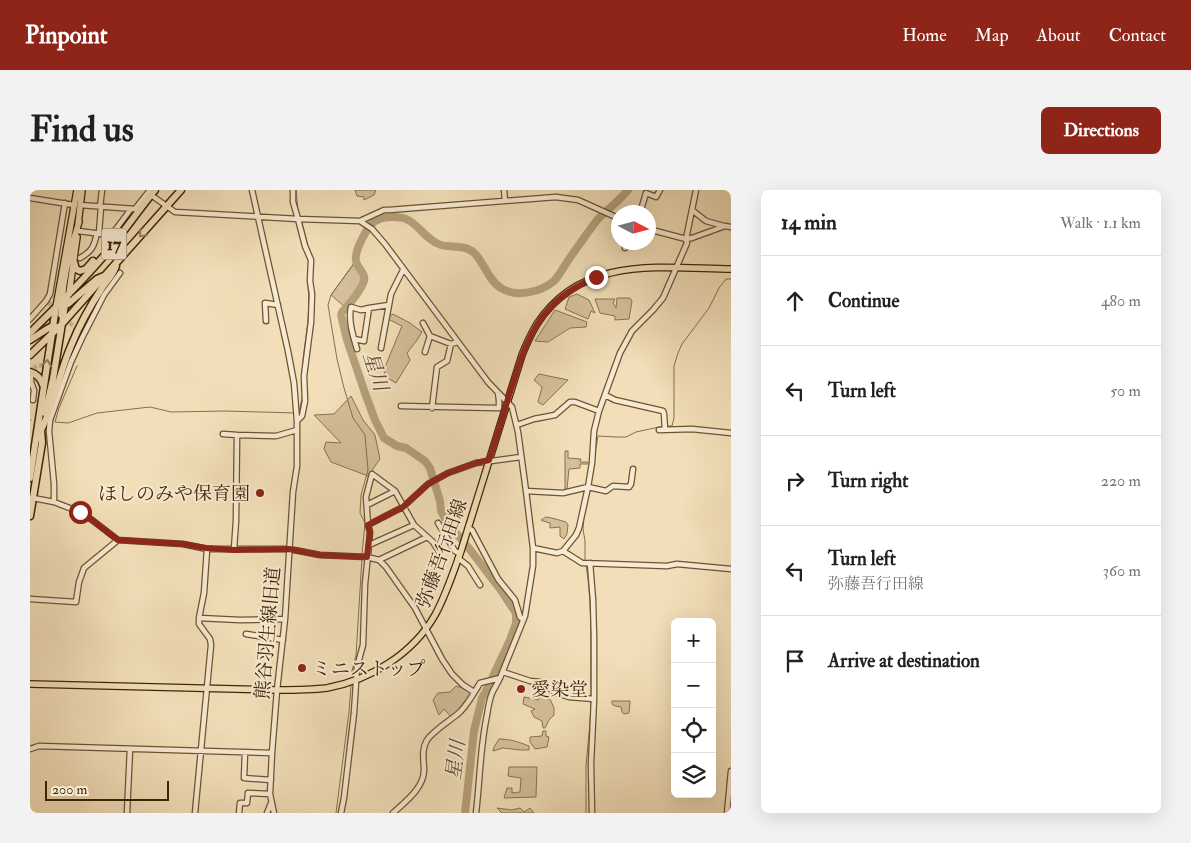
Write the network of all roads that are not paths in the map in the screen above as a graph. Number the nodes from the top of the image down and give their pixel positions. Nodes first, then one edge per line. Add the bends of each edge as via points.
1 (76, 190) edge
2 (82, 190) edge
3 (102, 190) edge
4 (181, 190) edge
5 (252, 190) edge
6 (293, 190) edge
7 (504, 190) edge
8 (550, 190) edge
9 (660, 190) edge
10 (696, 190) edge
11 (644, 191) edge
12 (152, 192) edge
13 (550, 197) junction
14 (30, 198) edge
15 (505, 201) junction
16 (65, 203) junction
17 (77, 205) junction
18 (642, 205) edge
19 (166, 206) junction
20 (101, 207) junction
21 (131, 209) junction
22 (692, 210) junction
23 (611, 215) edge
24 (258, 217) junction
25 (300, 219) junction
26 (79, 222) junction
27 (362, 222) junction
28 (725, 226) junction
29 (731, 227) edge
30 (78, 230) junction
31 (656, 231) edge
32 (98, 233) junction
33 (686, 239) junction
34 (108, 251) junction
35 (77, 260) junction
36 (117, 262) junction
37 (676, 268) junction
38 (731, 269) edge
39 (403, 270) junction
40 (120, 273) dead end
41 (107, 275) junction
42 (69, 294) junction
43 (61, 301) junction
44 (389, 304) junction
45 (278, 305) junction
46 (56, 307) junction
47 (369, 308) junction
48 (266, 320) dead end
49 (30, 321) edge
50 (423, 323) dead end
51 (61, 325) junction
52 (53, 326) junction
53 (30, 332) edge
54 (51, 334) junction
55 (430, 336) junction
56 (354, 339) junction
57 (30, 340) edge
58 (458, 342) junction
59 (451, 344) junction
60 (381, 348) dead end
61 (357, 349) dead end
62 (425, 352) dead end
63 (30, 355) edge
64 (30, 373) edge
65 (44, 391) junction
66 (498, 393) junction
67 (605, 395) junction
68 (33, 400) dead end
69 (507, 401) junction
70 (401, 406) dead end
71 (432, 408) junction
72 (599, 411) junction
73 (296, 416) junction
74 (517, 425) junction
75 (41, 430) junction
76 (297, 430) junction
77 (731, 433) edge
78 (223, 434) dead end
79 (236, 435) junction
80 (36, 440) junction
81 (521, 457) junction
82 (489, 460) junction
83 (633, 470) dead end
84 (30, 478) edge
85 (588, 487) junction
86 (394, 491) junction
87 (526, 491) junction
88 (33, 498) junction
89 (54, 502) junction
90 (366, 505) junction
91 (403, 507) junction
92 (30, 516) edge
93 (438, 523) dead end
94 (368, 525) junction
95 (414, 525) junction
96 (468, 529) junction
97 (427, 537) junction
98 (118, 540) junction
99 (369, 545) junction
100 (206, 548) junction
101 (534, 548) junction
102 (289, 549) junction
103 (234, 550) junction
104 (563, 550) junction
105 (440, 553) dead end
106 (459, 555) junction
107 (367, 557) junction
108 (379, 560) junction
109 (590, 563) junction
110 (731, 569) edge
111 (480, 585) dead end
112 (30, 599) edge
113 (199, 618) junction
114 (285, 619) junction
115 (523, 620) junction
116 (426, 629) junction
117 (246, 634) dead end
118 (283, 640) junction
119 (503, 672) junction
120 (500, 679) junction
121 (356, 680) junction
122 (30, 684) edge
123 (207, 688) junction
124 (277, 690) junction
125 (474, 692) junction
126 (594, 699) junction
127 (30, 748) edge
128 (130, 748) junction
129 (202, 751) junction
130 (245, 752) junction
131 (272, 753) junction
132 (731, 771) edge
133 (271, 780) junction
134 (270, 794) junction
135 (272, 802) junction
136 (127, 813) edge
137 (195, 813) edge
138 (239, 813) edge
139 (267, 813) edge
140 (274, 813) edge
141 (341, 813) edge
142 (393, 813) edge
143 (476, 813) edge
144 (592, 813) edge
145 (728, 813) edge

1 - 17 main road
2 - 17 main road
3 - 20 street
4 - 19 highway, 17
5 - 24 street, 熊谷羽生線旧道
6 - 25 street via 293,202
7 - 15 street
8 - 13 street
9 - 11 street via 656,197
10 - 22 street
11 - 18 street
12 - 19 street
12 - 21 street via 135,209
12 - 34 highway, 17
13 - 15 street
13 - 23 street via 578,200
14 - 16 street
15 - 27 street via 384,210
16 - 17 street
16 - 49 street via 53,294
17 - 20 street
17 - 26 main road
17 - 43 main road via 62,269
19 - 24 street via 175,212
19 -> 36 highway, 17
20 - 21 street
20 - 32 street
21 - 32 street via 110,235
22 - 28 street via 706,221
22 - 33 street
24 - 25 street
24 - 45 street, 熊谷羽生線旧道
25 - 27 street
25 - 73 street via 311,260 312,294 304,376 305,401 302,416
26 - 30 main road
26 - 43 main road via 69,252
27 - 39 street via 385,244
28 - 29 street
28 - 33 street
30 - 32 street
30 - 35 main road
31 - 33 street
32 - 35 street via 93,248
33 - 37 street
34 - 35 highway via 80,271 76,269
34 - 42 highway, 17
35 - 42 main road
36 - 41 highway, 17
36 - 75 highway via 114,274 102,287 70,348
37 - 38 main road, 弥藤吾行田線
37 - 67 street via 663,298 632,331 620,353
37 - 69 main road, 弥藤吾行田線 via 631,268 609,273 583,283 558,299 530,336
39 - 44 street
39 - 58 street
40 - 89 street via 97,309 50,420
41 - 43 highway via 97,279 68,304
41 - 51 highway, 17
42 - 43 highway
43 - 46 highway
43 - 51 highway
44 - 47 street
44 - 60 street
45 - 48 street via 266,303
45 - 73 street, 熊谷羽生線旧道 via 294,383
46 - 52 highway
46 - 53 highway
47 - 56 street via 364,341
47 - 56 street via 361,310 351,306
50 - 55 street
51 - 52 highway
51 - 54 highway, 17
51 - 75 highway
52 - 54 highway
52 - 57 highway
54 - 63 highway, 17
65 -> 54 highway
55 - 59 street
55 - 62 street
56 - 61 street
58 - 59 street
58 - 66 street
59 - 71 street via 447,362 437,367
64 - 65 highway via 41,380
64 - 68 street
65 - 80 highway
66 - 69 street
66 - 71 street via 498,408
67 - 72 street
67 - 77 street via 663,411 662,430 675,428
69 - 74 street via 512,406
69 - 82 main road, 弥藤吾行田線
70 - 71 street
72 - 74 street via 570,402 556,415
72 - 85 street
73 - 76 street, 熊谷羽生線旧道
74 - 81 street
75 - 80 highway
75 - 88 highway via 42,443
76 - 79 street via 276,436
76 - 102 street, 熊谷羽生線旧道
78 - 79 street
79 - 103 street
80 - 84 highway
81 - 82 street
81 - 87 street
82 - 91 street via 448,473 428,484
82 - 96 main road, 弥藤吾行田線
83 - 85 street via 629,487 613,486 606,491
85 - 87 street via 563,493
85 - 104 street via 579,528
86 - 90 street
86 - 90 street via 372,474
86 - 91 street
87 - 101 street
88 - 89 street
88 - 92 highway
89 - 98 street via 80,512
90 - 94 street
91 - 94 street
91 - 95 street
93 - 106 street
94 - 99 street
95 - 97 street
95 - 99 street
96 - 106 main road, 弥藤吾行田線
96 - 115 street via 472,530 498,578 515,600
97 - 105 street
97 - 108 street
98 - 100 street
98 - 112 street via 84,568 76,602
99 - 107 street
100 - 103 street
100 - 113 street
101 - 104 street via 557,553
101 - 115 street via 531,586
102 - 103 street
102 - 107 street via 320,555
102 - 114 street, 熊谷羽生線旧道
104 - 109 street via 582,563
106 - 111 street
106 - 116 main road, 弥藤吾行田線 via 440,605
107 - 108 street
107 - 121 street via 363,645
108 - 116 street via 415,608
109 - 110 street via 677,564
109 - 126 street via 594,600
113 - 114 street
113 - 123 street via 211,645
114 - 118 street, 熊谷羽生線旧道
115 - 119 street
116 - 121 main road, 弥藤吾行田線 via 395,659
116 - 125 street via 452,674
117 - 118 street
118 - 124 street, 熊谷羽生線旧道
119 - 120 street
119 - 126 street via 540,682 563,695
120 - 125 street via 480,683
120 - 143 street via 490,697 486,719
121 - 124 main road, 弥藤吾行田線 via 325,688
121 - 141 street
122 - 123 main road, 弥藤吾行田線
123 - 124 main road, 弥藤吾行田線
123 - 129 street
124 - 131 street, 熊谷羽生線旧道
125 - 142 street via 460,712 427,740 423,753 423,780
126 - 144 street
127 - 128 street
128 - 129 street
128 - 136 street
129 - 130 street
129 - 137 street
130 - 131 street
130 - 133 street via 244,778
131 - 133 street, 熊谷羽生線旧道
132 - 145 street
133 - 134 street, 熊谷羽生線旧道
134 - 135 street, 熊谷羽生線旧道
134 - 138 street via 248,793 247,803 240,803
135 - 139 street
135 - 140 street, 熊谷羽生線旧道

